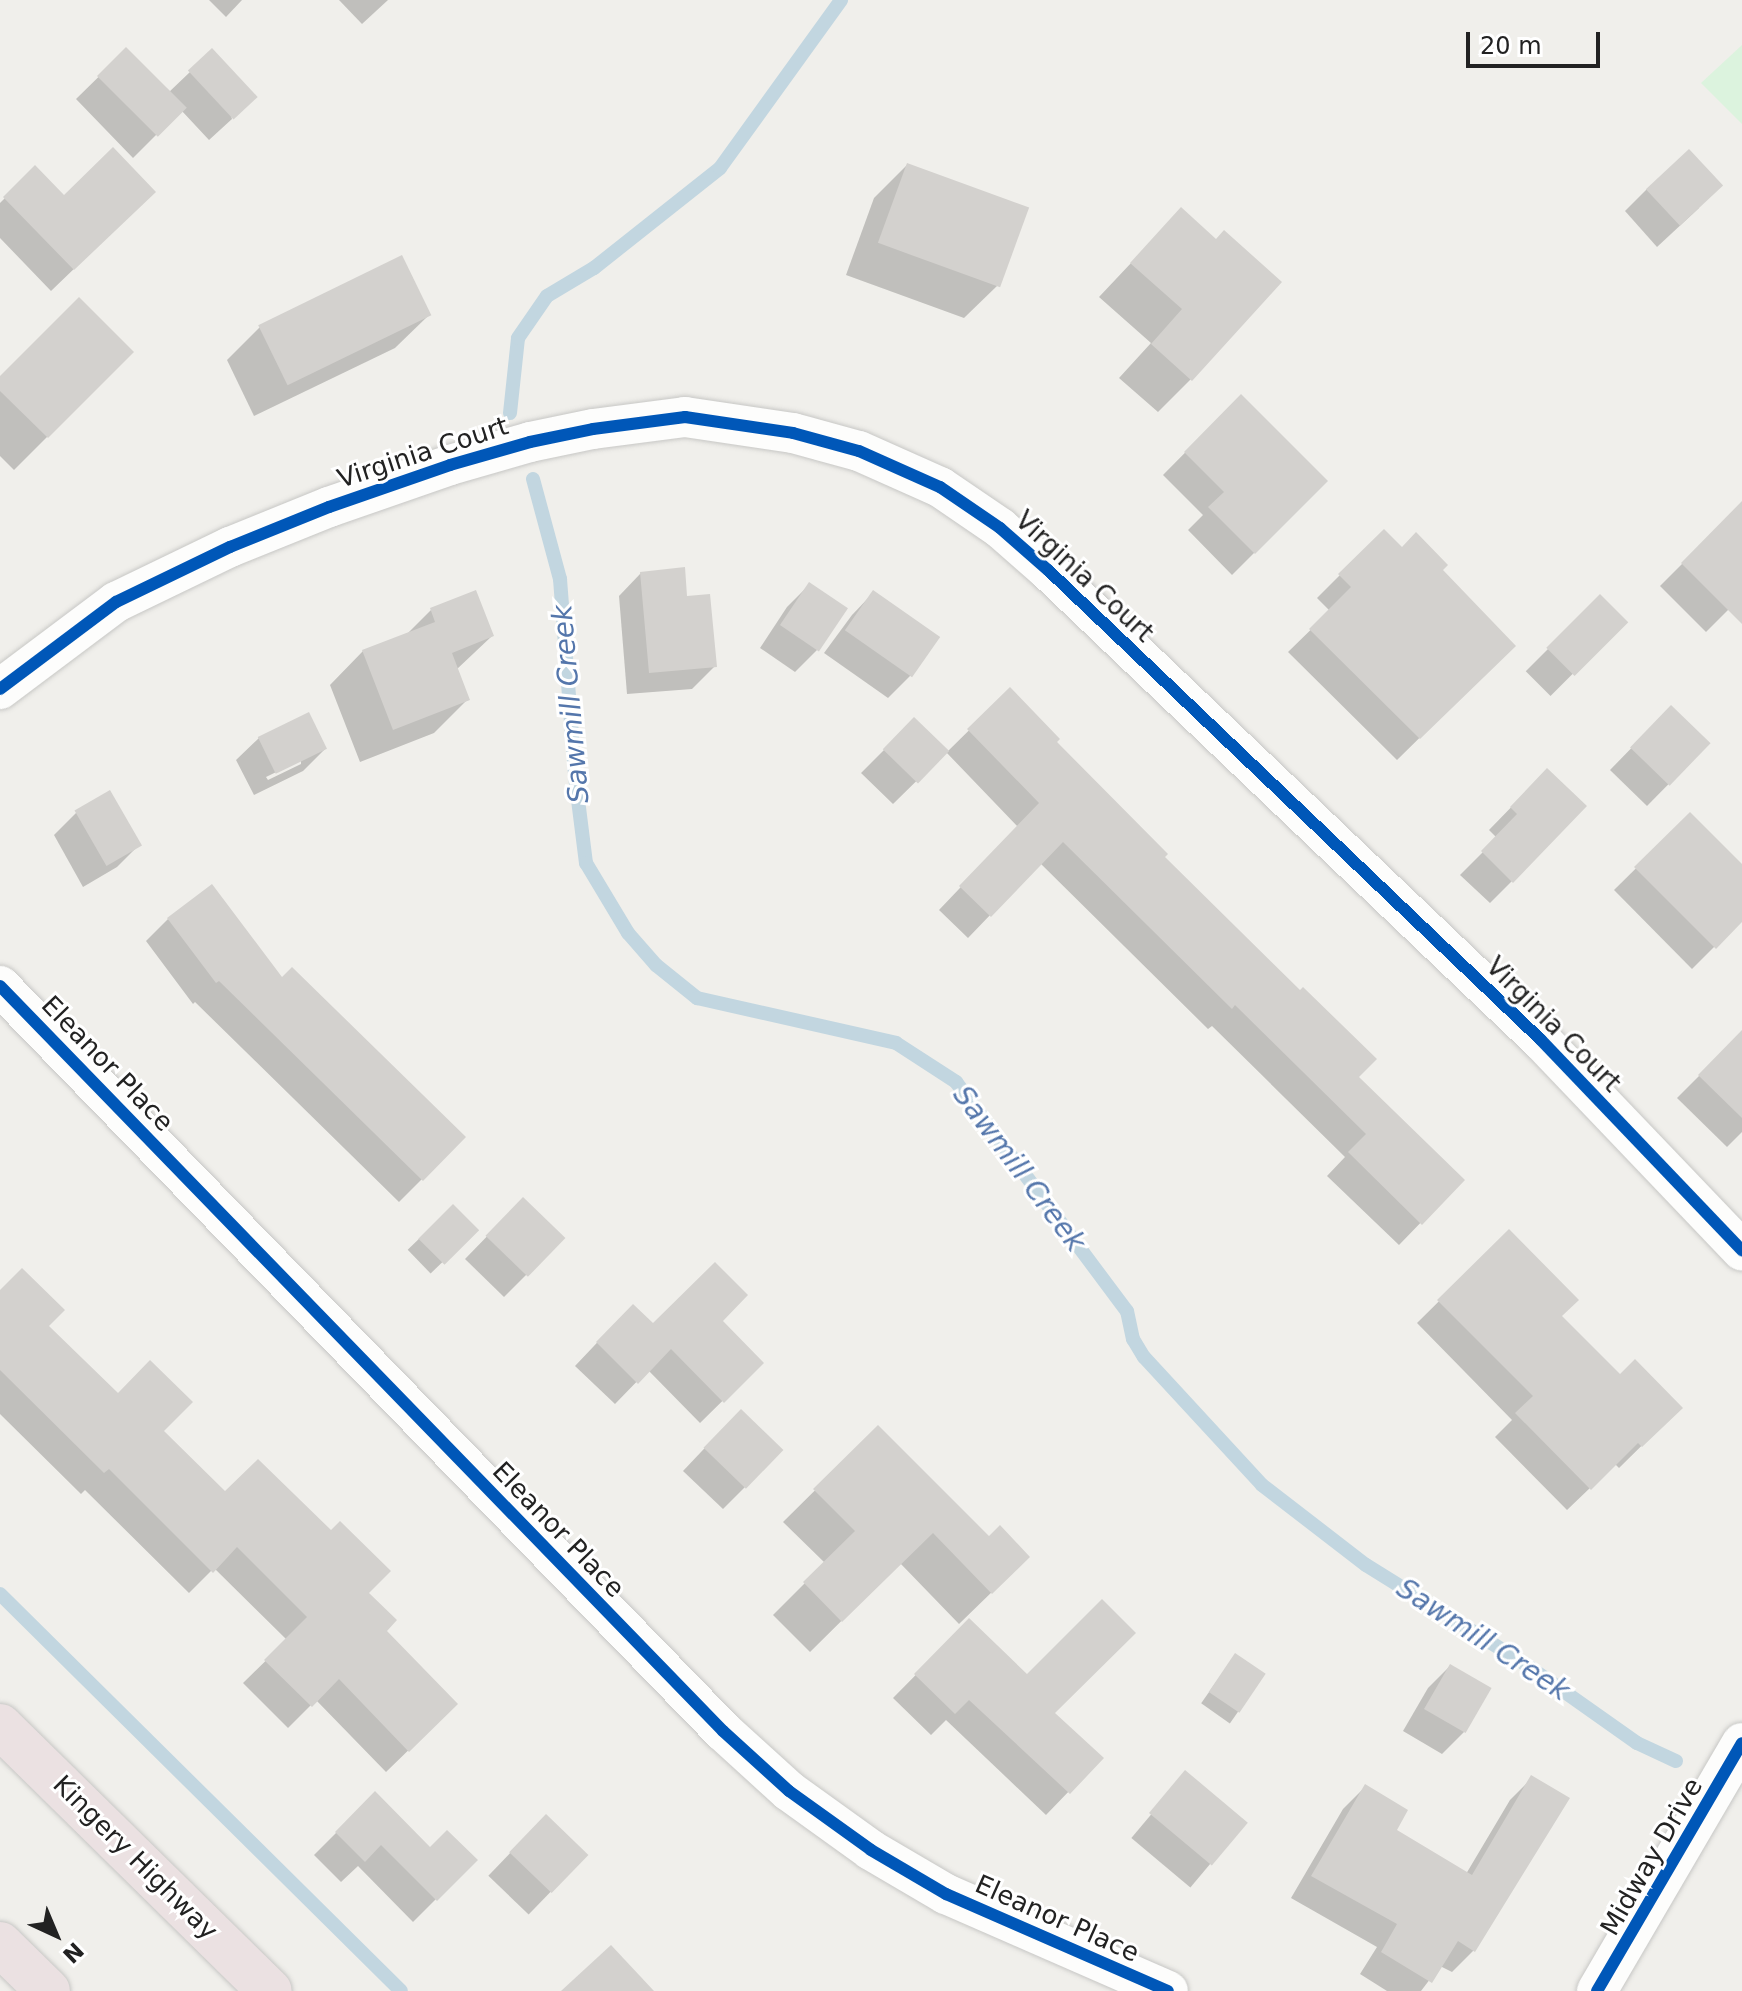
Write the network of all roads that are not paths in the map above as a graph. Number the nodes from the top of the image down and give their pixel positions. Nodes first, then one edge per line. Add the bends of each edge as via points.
1 (0, 689) edge
2 (0, 986) edge
3 (1742, 1250) edge
4 (0, 1726) edge
5 (1742, 1743) edge
6 (0, 1944) edge
7 (48, 1991) edge
8 (270, 1991) edge
9 (1168, 1991) edge
10 (1597, 1991) edge

1 - 3 street, Virginia Court via 116,602 230,547 343,502 530,442 685,417 793,433 859,451 940,487 1000,528 1048,570 1541,1040
2 - 9 street, Eleanor Place via 723,1731 789,1791 871,1850 946,1894
4 - 8 highway, Kingery Highway
5 - 10 street, Midway Drive
6 - 7 highway

